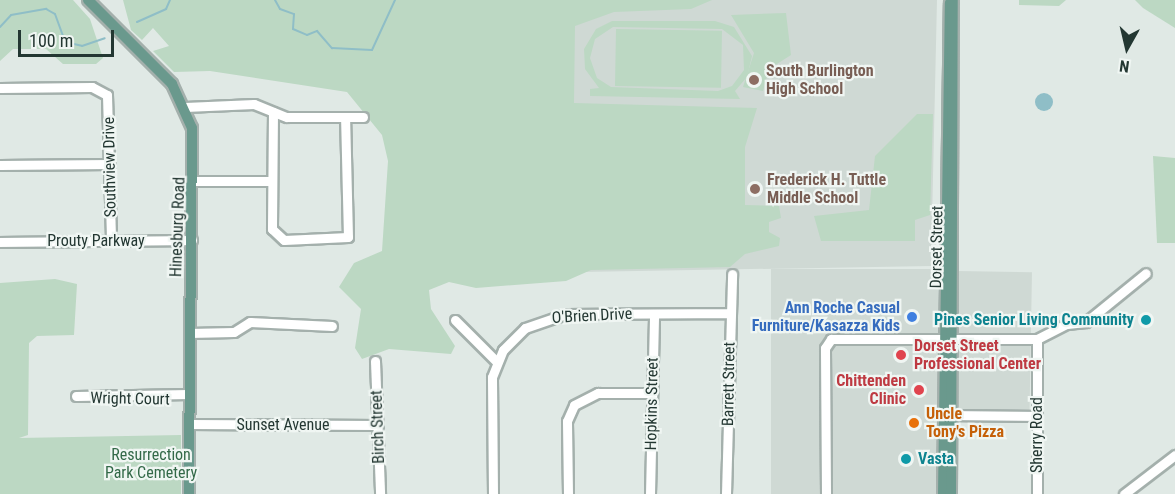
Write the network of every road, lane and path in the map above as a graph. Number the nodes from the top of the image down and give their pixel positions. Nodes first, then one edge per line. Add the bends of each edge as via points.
1 (88, 0) edge
2 (952, 0) edge
3 (0, 88) edge
4 (185, 107) junction
5 (273, 112) junction
6 (345, 117) junction
7 (363, 117) dead end
8 (110, 164) junction
9 (0, 165) edge
10 (195, 181) junction
11 (272, 181) junction
12 (192, 240) junction
13 (111, 241) junction
14 (0, 242) edge
15 (1146, 273) dead end
16 (732, 274) dead end
17 (730, 313) junction
18 (654, 314) junction
19 (455, 320) dead end
20 (332, 326) dead end
21 (189, 333) junction
22 (947, 339) junction
23 (1037, 339) junction
24 (375, 361) dead end
25 (497, 362) junction
26 (652, 393) junction
27 (189, 397) junction
28 (951, 415) junction
29 (1037, 416) junction
30 (189, 424) junction
31 (377, 425) junction
32 (1175, 456) edge
33 (189, 494) edge
34 (380, 494) edge
35 (493, 494) edge
36 (568, 494) edge
37 (650, 494) edge
38 (726, 494) edge
39 (826, 494) edge
40 (943, 494) edge
41 (951, 494) edge
42 (1037, 494) edge
43 (1124, 494) edge

1 - 4 main road, Hinesburg Road via 145,54
2 - 22 main road, Dorset Street
3 - 8 street, Southview Drive via 100,89 109,101
4 - 5 street via 254,104
4 - 10 main road, Hinesburg Road via 194,143
5 - 6 street via 290,118
5 - 11 street
6 - 7 street
6 - 11 street via 346,239 277,238
8 - 9 street
8 - 13 street, Southview Drive
10 - 11 street
10 - 12 main road, Hinesburg Road
12 - 13 street, Prouty Parkway
12 - 21 main road, Hinesburg Road
13 - 14 street, Prouty Parkway
15 - 23 street via 1086,322 1067,324
16 - 17 street, Barrett Street
17 - 18 street, O'Brien Drive
17 - 38 street, Barrett Street
18 - 25 street, O'Brien Drive via 545,318 518,333
18 - 26 street, Hopkins Street
19 - 25 street
20 - 21 street via 250,322 234,332
21 - 27 main road, Hinesburg Road
22 - 23 street
22 - 28 main road, Dorset Street
22 - 39 street via 828,341
22 - 40 main road, Dorset Street
23 - 29 street, Sherry Road
24 - 31 street, Birch Street
25 - 35 street, O'Brien Drive via 490,395
26 - 36 street via 598,393 574,405 566,427
26 - 37 street, Hopkins Street
27 - 27 street, Wright Court via 76,396
27 - 30 main road, Hinesburg Road
28 - 29 street
28 - 41 main road, Dorset Street
29 - 42 street, Sherry Road
30 - 31 street, Sunset Avenue
30 - 33 main road, Hinesburg Road
31 - 34 street, Birch Street
32 - 43 street

